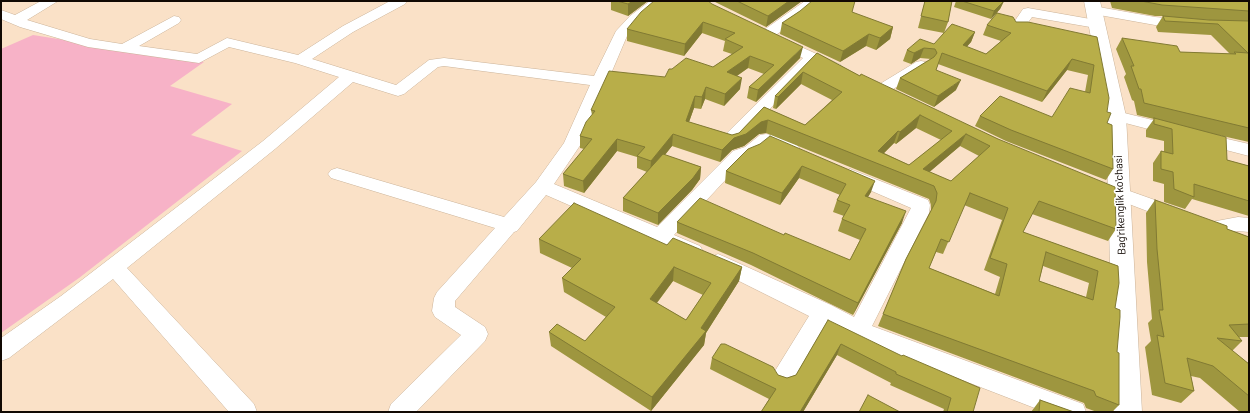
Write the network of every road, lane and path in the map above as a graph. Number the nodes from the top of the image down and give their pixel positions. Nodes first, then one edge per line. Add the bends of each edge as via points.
1 (51, 1) edge
2 (400, 1) edge
3 (658, 1) edge
4 (813, 1) edge
5 (1094, 12) edge
6 (1, 14) edge
7 (16, 20) junction
8 (174, 20) dead end
9 (1202, 26) edge
10 (1017, 28) edge
11 (125, 48) junction
12 (812, 57) junction
13 (300, 60) junction
14 (925, 63) edge
15 (846, 73) edge
16 (350, 76) junction
17 (599, 81) junction
18 (881, 90) edge
19 (1116, 116) junction
20 (730, 140) edge
21 (1249, 150) edge
22 (808, 157) edge
23 (836, 169) edge
24 (337, 174) dead end
25 (1091, 183) edge
26 (543, 186) junction
27 (1120, 194) junction
28 (1201, 224) junction
29 (1249, 225) edge
30 (510, 226) junction
31 (660, 236) junction
32 (1249, 241) edge
33 (114, 267) junction
34 (823, 311) junction
35 (859, 330) junction
36 (1, 351) edge
37 (782, 378) edge
38 (410, 409) edge
39 (245, 412) edge
40 (1074, 412) edge
41 (1128, 412) edge

1 - 7 street
2 - 13 street via 348,29
3 - 17 street via 621,34
4 - 12 street via 792,18 759,32
5 - 9 street
5 - 10 street via 1028,12
5 - 19 main road, Bag'rikenglik ko'chasi
6 - 7 street
7 - 11 street via 88,43
8 - 11 street
11 - 13 street via 199,59 227,42
12 - 15 street
12 - 20 street
13 - 16 street
14 - 18 street
16 - 17 street via 398,91 434,63 444,62
16 - 33 street via 269,145
17 - 26 street via 572,144
19 - 21 street
19 - 27 main road, Bag'rikenglik ko'chasi
22 - 31 street via 766,139 751,151 739,155
23 - 35 street via 921,205
24 - 30 street
25 - 27 street
26 - 30 street
26 - 31 street
27 - 28 street
27 - 41 main road, Bag'rikenglik ko'chasi
28 - 29 street
28 - 32 street
30 - 38 street via 445,298 443,311 477,334
31 - 34 street
33 - 36 street
33 - 39 street
34 - 35 street
34 - 37 street
35 - 40 street

